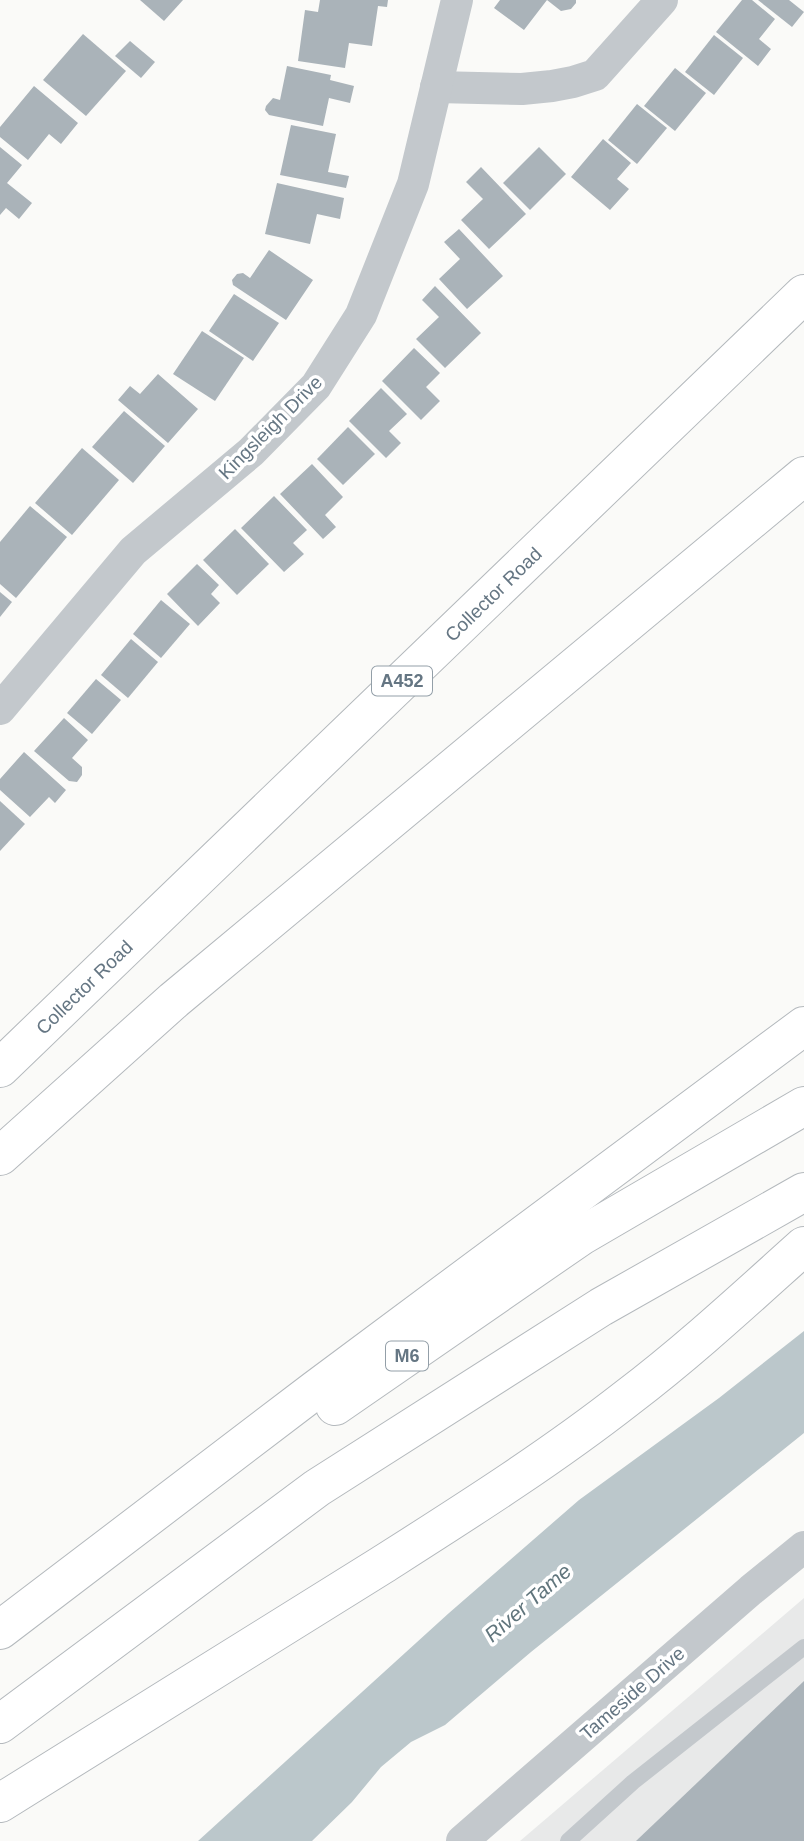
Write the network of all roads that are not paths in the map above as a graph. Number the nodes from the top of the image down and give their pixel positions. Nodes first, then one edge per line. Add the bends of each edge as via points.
1 (457, 0) edge
2 (662, 0) edge
3 (436, 88) junction
4 (804, 294) edge
5 (804, 476) edge
6 (0, 709) edge
7 (804, 1026) edge
8 (0, 1068) edge
9 (804, 1106) edge
10 (0, 1156) edge
11 (804, 1192) edge
12 (804, 1247) edge
13 (804, 1547) edge
14 (9, 1623) edge
15 (804, 1647) edge
16 (0, 1724) edge
17 (0, 1803) edge
18 (462, 1841) edge
19 (568, 1841) edge

1 - 3 street, Kingsleigh Drive
2 - 3 street via 595,75 522,89
3 - 6 street, Kingsleigh Drive via 413,184 361,316 316,386 251,452 133,551
4 - 8 highway, Collector Road / A452
5 - 10 highway via 174,1000
7 - 14 highway
9 - 14 highway, M6 via 581,1236
11 - 16 highway via 601,1307 317,1488
12 - 17 highway via 681,1355 528,1470
13 - 18 street, Tameside Drive
15 - 19 lane via 633,1782

